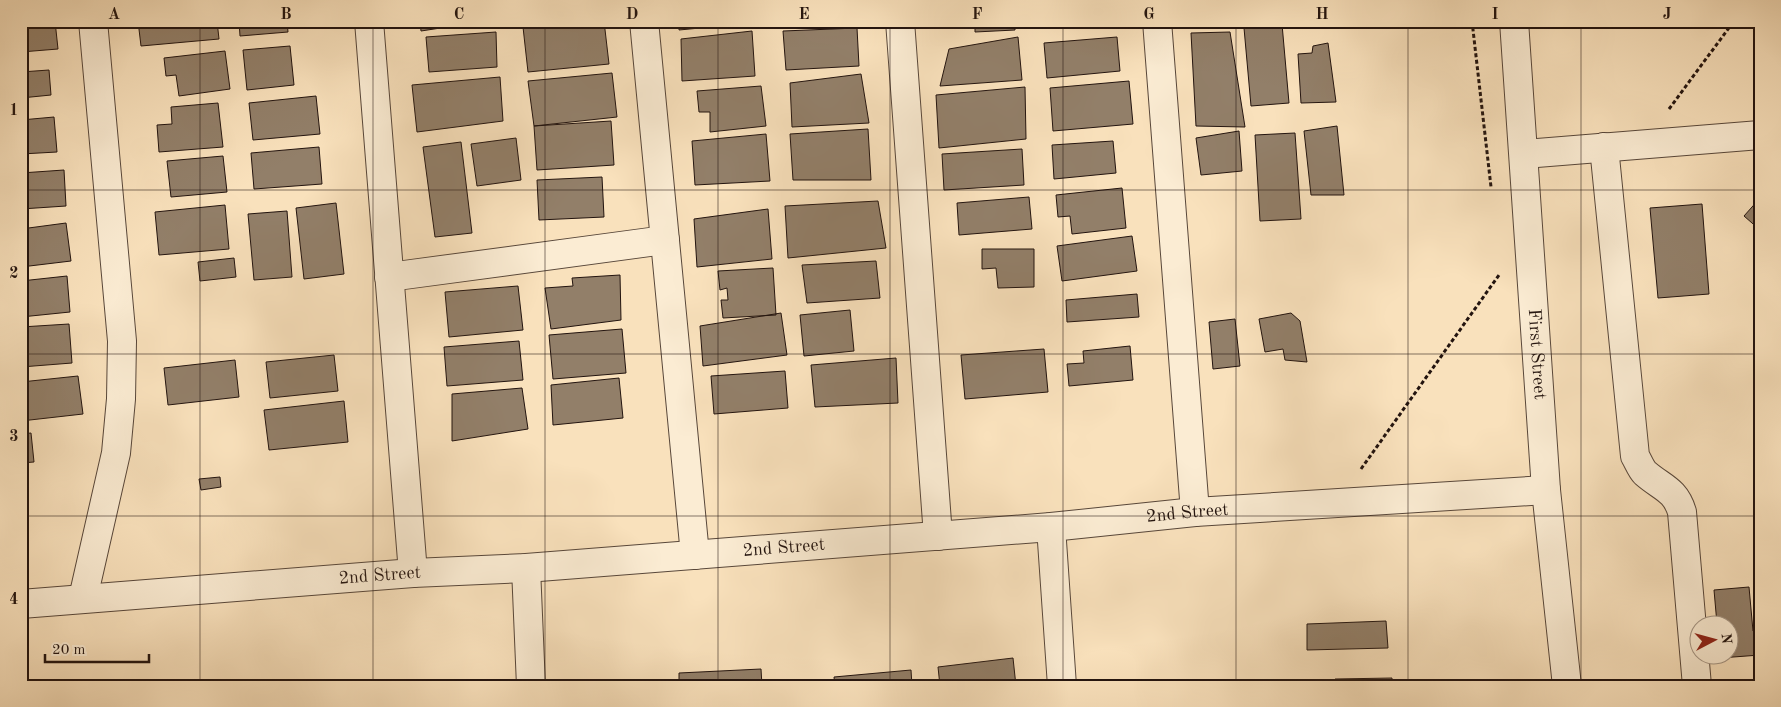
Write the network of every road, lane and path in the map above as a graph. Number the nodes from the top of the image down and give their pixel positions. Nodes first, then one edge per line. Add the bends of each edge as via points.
1 (93, 21) edge
2 (369, 21) edge
3 (644, 21) edge
4 (900, 21) edge
5 (1157, 21) edge
6 (1472, 21) edge
7 (1514, 21) edge
8 (1734, 21) edge
9 (1760, 135) edge
10 (1643, 144) junction
11 (1604, 147) junction
12 (1524, 154) junction
13 (1492, 195) dead end
14 (665, 240) junction
15 (1501, 273) dead end
16 (390, 277) junction
17 (1546, 490) junction
18 (1337, 503) junction
19 (1195, 512) junction
20 (1051, 527) junction
21 (938, 536) junction
22 (696, 555) junction
23 (526, 568) junction
24 (413, 573) junction
25 (83, 598) junction
26 (21, 604) edge
27 (531, 686) edge
28 (1062, 686) edge
29 (1567, 686) edge
30 (1697, 686) edge

1 - 25 street via 122,341 122,399 116,453
2 - 16 street
3 - 14 street
4 - 21 street
5 - 19 street
6 - 13 path
7 - 12 street, First Street
8 - 10 path
9 - 10 street
10 - 11 street
11 - 12 street
11 - 30 street via 1635,456 1644,472 1672,492 1682,512
12 - 17 street, First Street
14 - 16 street
14 - 22 street
15 - 18 path
16 - 24 street
17 - 18 street, 2nd Street
17 - 29 street, First Street
18 - 19 street, 2nd Street
19 - 20 street, 2nd Street
20 - 21 street, 2nd Street
20 - 28 street
21 - 22 street, 2nd Street
22 - 23 street, 2nd Street
23 - 24 street, 2nd Street
23 - 27 street
24 - 25 street, 2nd Street
25 - 26 street, 2nd Street

